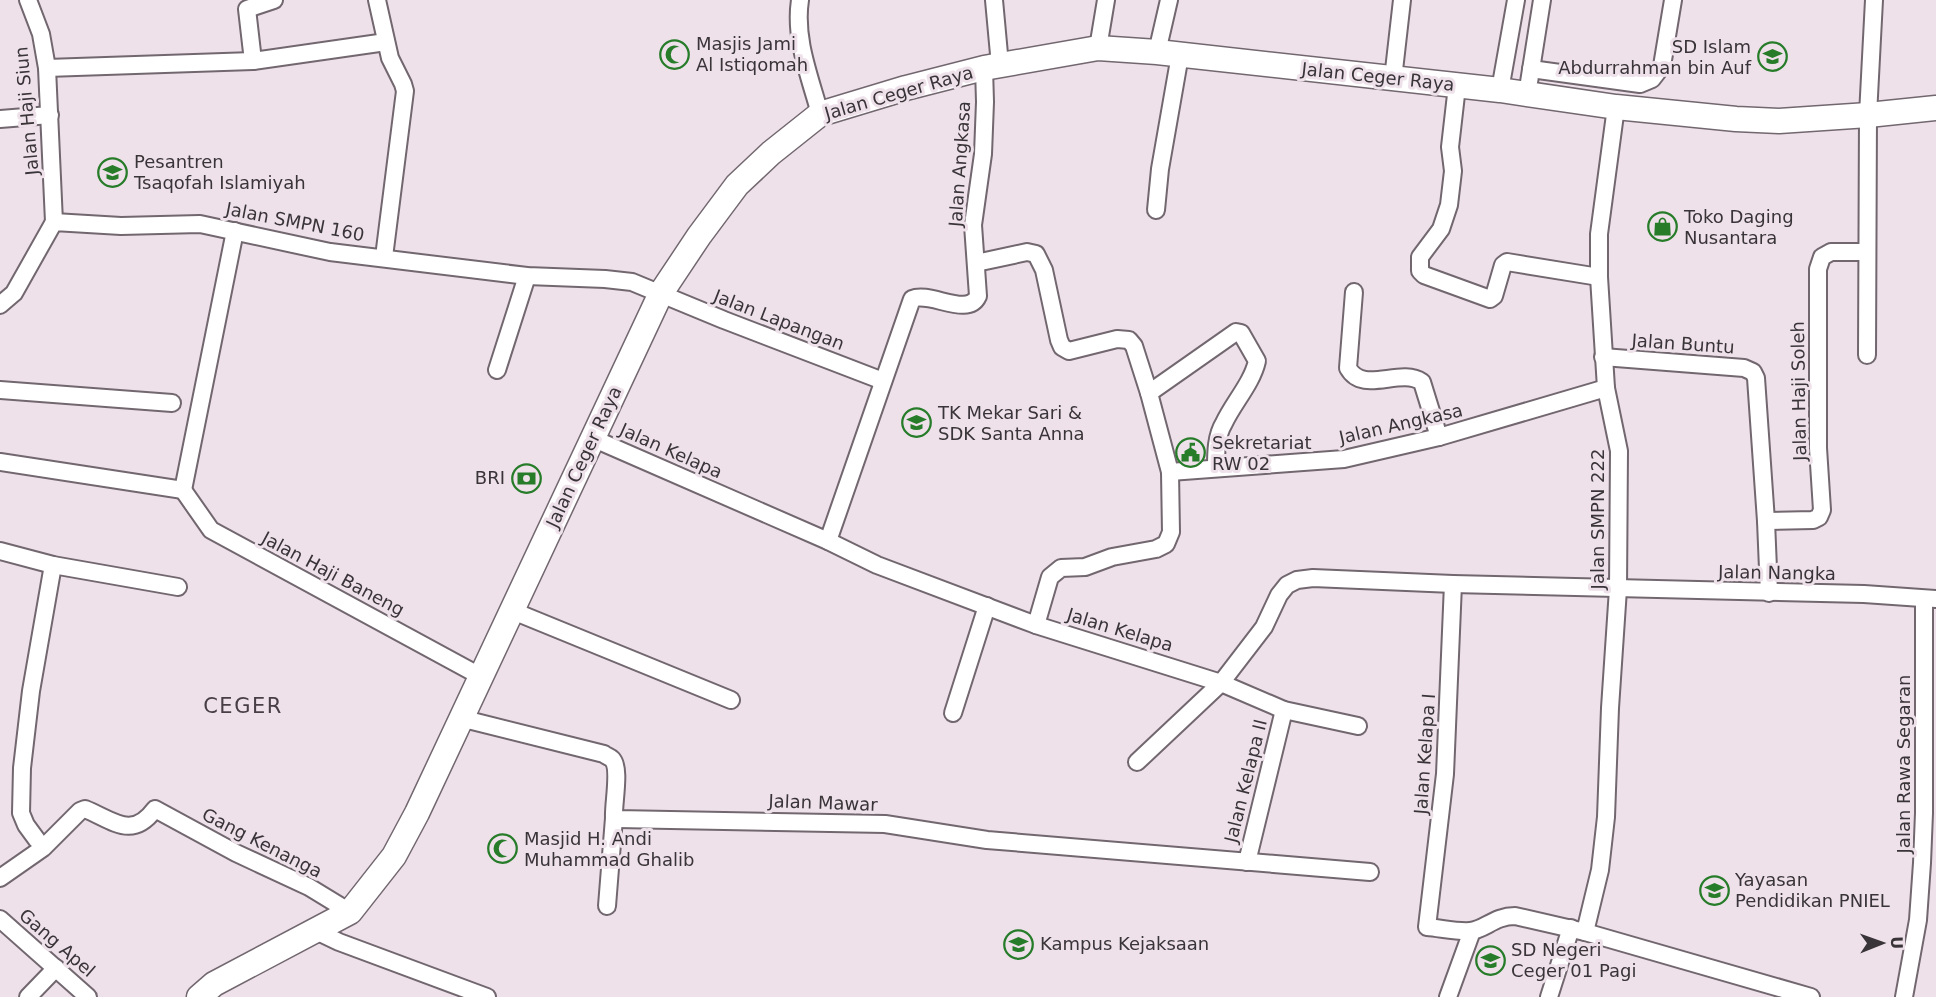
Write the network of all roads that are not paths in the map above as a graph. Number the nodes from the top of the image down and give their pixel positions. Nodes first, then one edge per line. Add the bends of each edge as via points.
1 (28, 0) edge
2 (274, 0) edge
3 (377, 0) edge
4 (800, 0) edge
5 (994, 0) edge
6 (1106, 0) edge
7 (1169, 0) edge
8 (1402, 0) edge
9 (1516, 0) edge
10 (1542, 0) edge
11 (1673, 0) edge
12 (1874, 0) edge
13 (386, 42) junction
14 (1098, 48) junction
15 (1168, 53) junction
16 (253, 61) junction
17 (992, 67) junction
18 (47, 68) junction
19 (1531, 69) junction
20 (1394, 79) junction
21 (1457, 86) junction
22 (1500, 90) junction
23 (1527, 95) junction
24 (1616, 107) junction
25 (1936, 108) edge
26 (820, 114) junction
27 (50, 115) junction
28 (1868, 115) junction
29 (0, 119) edge
30 (1156, 210) dead end
31 (54, 222) junction
32 (235, 231) junction
33 (1866, 252) junction
34 (384, 257) junction
35 (976, 263) junction
36 (527, 276) junction
37 (1599, 277) junction
38 (1354, 292) dead end
39 (661, 293) junction
40 (0, 305) edge
41 (1867, 355) dead end
42 (1603, 357) junction
43 (497, 370) dead end
44 (883, 381) junction
45 (1606, 388) junction
46 (0, 390) edge
47 (1149, 393) junction
48 (172, 403) dead end
49 (1439, 437) junction
50 (592, 438) junction
51 (0, 462) edge
52 (1216, 468) junction
53 (1170, 472) junction
54 (183, 490) junction
55 (1766, 521) junction
56 (828, 541) junction
57 (0, 551) edge
58 (53, 565) junction
59 (1453, 584) junction
60 (178, 587) dead end
61 (1618, 589) junction
62 (1768, 593) junction
63 (1930, 599) edge
64 (987, 606) junction
65 (513, 611) junction
66 (1036, 625) junction
67 (480, 676) junction
68 (1221, 682) junction
69 (731, 700) dead end
70 (1284, 710) junction
71 (953, 713) dead end
72 (460, 718) junction
73 (1358, 726) dead end
74 (1137, 762) dead end
75 (614, 818) junction
76 (37, 840) dead end
77 (1247, 862) junction
78 (1929, 863) edge
79 (1370, 872) dead end
80 (0, 878) edge
81 (607, 906) dead end
82 (350, 912) junction
83 (0, 919) edge
84 (1578, 930) junction
85 (316, 931) junction
86 (1472, 931) junction
87 (56, 968) junction
88 (213, 993) edge
89 (28, 997) edge
90 (88, 997) edge
91 (487, 997) edge
92 (1448, 997) edge
93 (1549, 997) edge
94 (1811, 997) edge
95 (1906, 997) edge

1 - 18 street, Jalan Haji Siun
2 - 16 street via 247,9
3 - 13 street
4 - 26 street via 800,38
5 - 17 street, Jalan Angkasa
6 - 14 street
7 - 15 street
8 - 20 street
9 - 22 street
10 - 19 street
11 - 19 street via 1662,66 1652,79 1640,84
12 - 28 street
13 - 16 street
13 - 34 street via 405,91
14 - 15 main road, Jalan Ceger Raya
14 - 17 main road, Jalan Ceger Raya
15 - 20 main road, Jalan Ceger Raya
15 - 30 street
16 - 18 street
17 - 26 main road, Jalan Ceger Raya
17 - 35 street, Jalan Angkasa via 973,225
18 - 27 street, Jalan Haji Siun
19 - 23 street
20 - 21 main road, Jalan Ceger Raya
21 - 22 main road, Jalan Ceger Raya
21 - 37 street via 1449,205 1441,228 1420,257 1420,271 1490,299 1507,262
22 - 23 main road, Jalan Ceger Raya
23 - 24 main road, Jalan Ceger Raya
24 - 28 main road, Jalan Ceger Raya via 1779,121
24 - 37 street, Jalan SMPN 222 via 1599,234
25 - 28 main road, Jalan Ceger Raya
26 - 39 main road, Jalan Ceger Raya via 737,185
27 - 29 street
27 - 31 street, Jalan Haji Siun
28 - 33 street
31 - 32 street, Jalan SMPN 160 via 121,226 200,224
31 - 40 street via 14,292
32 - 34 street, Jalan SMPN 160 via 330,252
32 - 54 street
33 - 41 street
33 - 55 street, Jalan Haji Soleh via 1832,252 1821,257 1818,269 1822,510 1813,520
34 - 36 street, Jalan SMPN 160
35 - 44 street, Jalan Angkasa via 978,296 970,304 923,296 912,299
35 - 47 street via 1027,252 1036,254 1044,270 1062,347 1069,351 1129,340
36 - 39 street, Jalan SMPN 160 via 632,282
36 - 43 street
37 - 42 street, Jalan SMPN 222
38 - 49 street via 1348,368 1362,381 1409,378 1422,382
39 - 44 street, Jalan Lapangan
39 - 50 main road, Jalan Ceger Raya
42 - 45 street, Jalan SMPN 222
42 - 55 street, Jalan Buntu via 1744,368 1753,372
44 - 56 street
45 - 49 street, Jalan Angkasa
45 - 61 street, Jalan SMPN 222 via 1619,451
46 - 48 street
47 - 52 street via 1236,332 1241,333 1257,361 1222,425
47 - 53 street
49 - 52 street, Jalan Angkasa via 1344,459
50 - 56 street, Jalan Kelapa
50 - 65 main road, Jalan Ceger Raya
51 - 54 street
52 - 53 street, Jalan Angkasa
53 - 66 street via 1171,532 1166,544 1085,567 1055,571
54 - 67 street, Jalan Haji Baneng via 211,530
55 - 62 street
56 - 64 street, Jalan Kelapa via 877,565
57 - 58 street
58 - 60 street
58 - 76 street via 31,691 20,798 21,813
59 - 61 street
59 - 68 street via 1297,580 1279,595 1264,627
59 - 86 street, Jalan Kelapa I via 1445,774 1427,927
61 - 62 street, Jalan Nangka
61 - 84 street, Jalan SMPN 222 via 1600,870
62 - 63 street, Jalan Nangka
63 - 78 street, Jalan Rawa Segaran via 1924,813
64 - 66 street, Jalan Kelapa
64 - 71 street
65 - 67 main road, Jalan Ceger Raya
65 - 69 street
66 - 68 street, Jalan Kelapa
67 - 72 main road, Jalan Ceger Raya
68 - 70 street, Jalan Kelapa
68 - 74 street
70 - 73 street, Jalan Kelapa
70 - 77 street, Jalan Kelapa II
72 - 75 street via 604,754 613,760 617,770
72 - 82 main road, Jalan Ceger Raya via 394,856
75 - 77 street, Jalan Mawar via 885,824 987,840
75 - 81 street
77 - 79 street, Jalan Mawar
78 - 95 street, Jalan Rawa Segaran
80 - 82 street, Gang Kenanga via 43,848 80,811 85,809 128,827 140,825 155,809
82 - 85 main road, Jalan Ceger Raya
83 - 87 street, Gang Apel
84 - 86 street via 1505,916
84 - 93 street, Jalan SMPN 222
84 - 94 street
85 - 88 main road, Jalan Ceger Raya
85 - 91 street
86 - 92 street
87 - 89 street
87 - 90 street, Gang Apel

